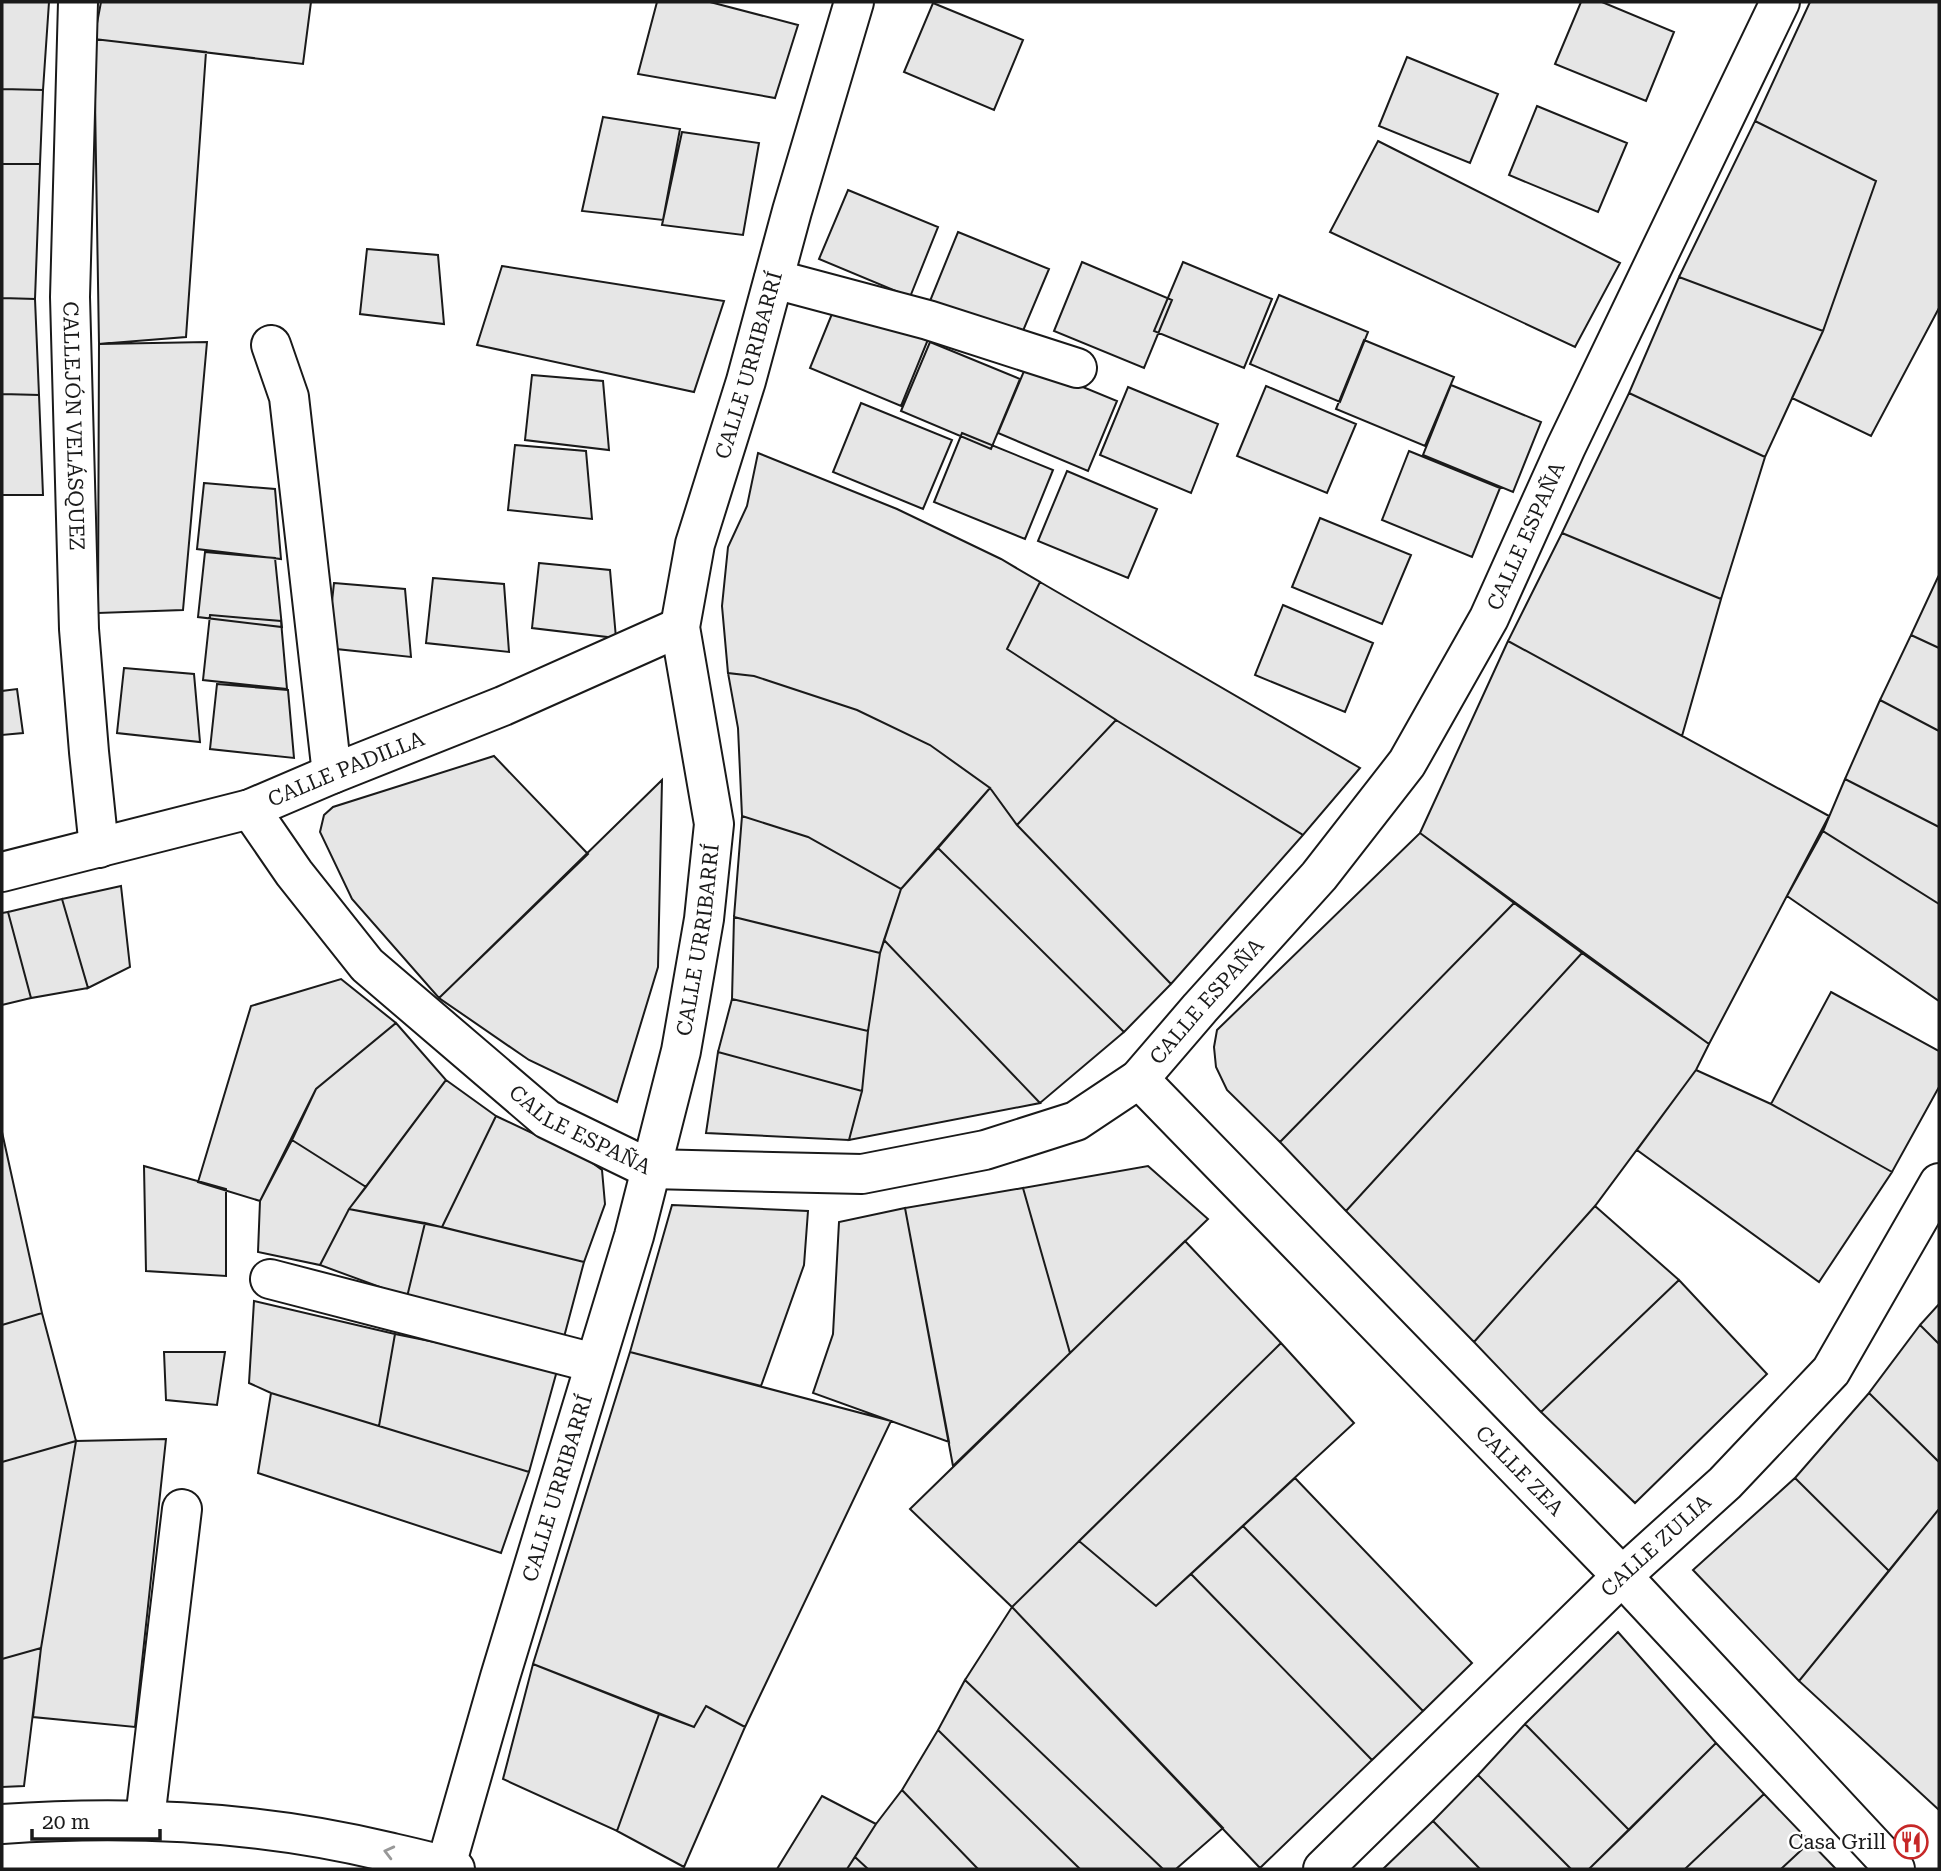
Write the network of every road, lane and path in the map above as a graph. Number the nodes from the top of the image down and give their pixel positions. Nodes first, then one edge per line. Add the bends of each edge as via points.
1 (78, 2) edge
2 (854, 2) edge
3 (1780, 2) edge
4 (774, 279) junction
5 (271, 345) dead end
6 (1077, 368) dead end
7 (680, 627) junction
8 (332, 774) junction
9 (250, 810) junction
10 (99, 848) junction
11 (2, 872) edge
12 (1139, 1079) junction
13 (650, 1170) junction
14 (1939, 1183) edge
15 (270, 1279) dead end
16 (594, 1363) junction
17 (182, 1509) dead end
18 (1622, 1576) junction
19 (145, 1819) junction
20 (2, 1824) edge
21 (448, 1868) edge
22 (1323, 1869) edge
23 (1895, 1869) edge

1 - 10 street, CALLEJÓN VELÁSQUEZ via 70,310 79,629
2 - 4 street, CALLE URRIBARRÍ
3 - 12 street, CALLE ESPAÑA via 1566,446 1489,618 1406,764 1319,876
4 - 6 street via 928,320
4 - 7 street, CALLE URRIBARRÍ via 695,544
5 - 8 street via 289,397
7 - 8 street, CALLE PADILLA via 503,706
7 - 13 street, CALLE URRIBARRÍ via 714,824 704,919 681,1051
8 - 9 street, CALLE PADILLA
9 - 10 street, CALLE PADILLA
9 - 13 street, CALLE ESPAÑA via 367,965 547,1119
10 - 11 street, CALLE PADILLA
12 - 13 street, CALLE ESPAÑA via 1076,1121 985,1150 862,1174
12 - 18 street, CALLE ZEA
13 - 16 street, CALLE URRIBARRÍ
14 - 18 street, CALLE ZULIA via 1831,1371 1725,1483
15 - 16 street
16 - 21 street, CALLE URRIBARRÍ
17 - 19 street
18 - 22 street, CALLE ZULIA
18 - 23 street, CALLE ZEA
19 - 20 street
21 -> 19 street via 346,1842 246,1827

